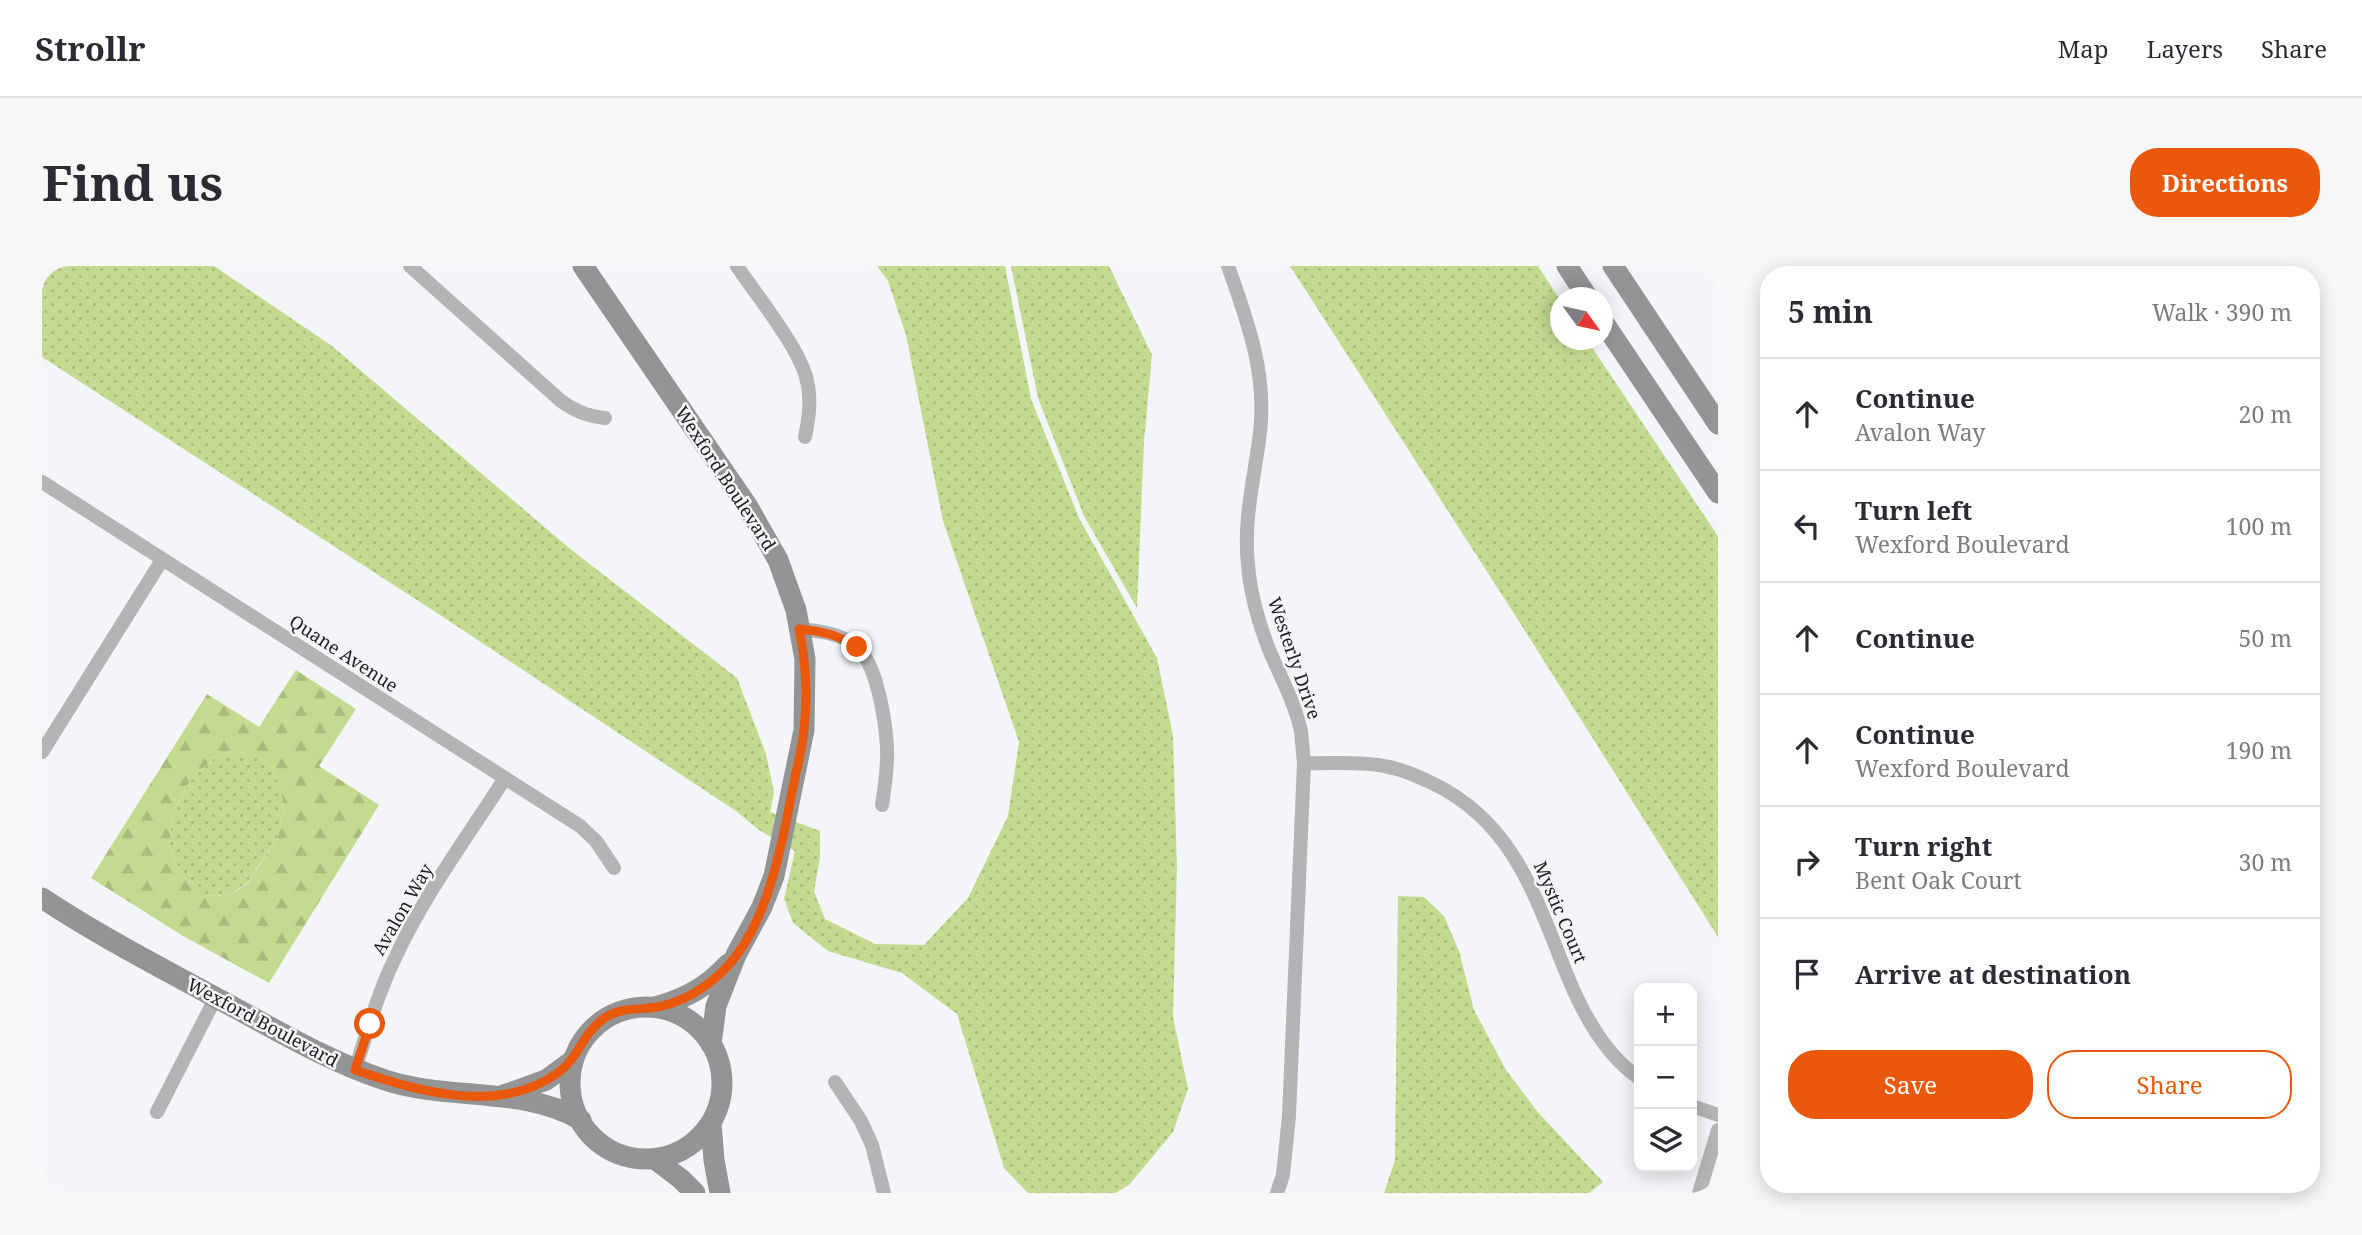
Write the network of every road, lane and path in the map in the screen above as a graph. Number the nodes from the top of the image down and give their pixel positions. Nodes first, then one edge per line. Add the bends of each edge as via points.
1 (410, 266) edge
2 (583, 266) edge
3 (737, 266) edge
4 (1228, 266) edge
5 (1567, 266) edge
6 (1613, 266) edge
7 (1581, 287) edge
8 (1613, 336) edge
9 (605, 418) dead end
10 (1718, 424) edge
11 (805, 437) dead end
12 (42, 482) edge
13 (1718, 493) edge
14 (162, 559) junction
15 (799, 629) junction
16 (42, 752) edge
17 (1304, 763) junction
18 (505, 778) junction
19 (882, 805) dead end
20 (614, 869) dead end
21 (42, 898) edge
22 (736, 955) junction
23 (216, 997) junction
24 (655, 1007) junction
25 (710, 1044) junction
26 (572, 1061) junction
27 (355, 1070) junction
28 (1634, 1074) edge
29 (835, 1082) dead end
30 (502, 1096) junction
31 (1697, 1108) edge
32 (157, 1112) dead end
33 (1718, 1115) edge
34 (581, 1120) junction
35 (711, 1124) junction
36 (1718, 1130) edge
37 (656, 1160) junction
38 (695, 1193) edge
39 (720, 1193) edge
40 (884, 1193) edge
41 (1277, 1193) edge
42 (1699, 1193) edge

1 - 9 street via 561,401 587,415
2 - 15 street, Wexford Boulevard via 748,507 790,588
3 - 11 street via 800,360 810,400
4 - 17 street, Westerly Drive via 1257,352 1262,407 1247,510 1247,563 1269,648 1294,708
5 - 7 street
6 - 10 street
8 - 13 street
12 - 14 street, Quane Avenue
14 - 16 street
14 - 18 street, Quane Avenue
15 - 19 street via 842,638 870,662 887,746
15 - 22 street, Wexford Boulevard via 805,659 804,730 774,876
17 - 28 street, Mystic Court via 1360,763 1410,773 1456,795 1492,827 1509,846 1530,884 1589,1021
17 - 41 street, Westerly Drive via 1289,1116
18 - 20 street, Quane Avenue via 580,826
18 - 27 street, Avalon Way via 408,932 383,986
21 - 23 street, Wexford Boulevard
22 - 24 street, Wexford Boulevard via 716,978 695,992
22 - 25 street, Wexford Boulevard via 716,1006
23 - 27 street, Wexford Boulevard
23 - 32 street
24 - 25 street via 688,1020
24 - 26 street via 609,1015 586,1035
25 - 35 street via 721,1077 721,1095
26 - 30 street, Wexford Boulevard via 546,1080
26 - 34 street via 571,1091
27 - 30 street, Wexford Boulevard via 428,1090
29 - 40 street via 867,1133
30 - 34 street, Wexford Boulevard via 548,1105
31 - 33 street
34 - 37 street via 613,1151
35 - 37 street via 693,1144
35 - 39 street
36 - 42 street
37 - 38 street

